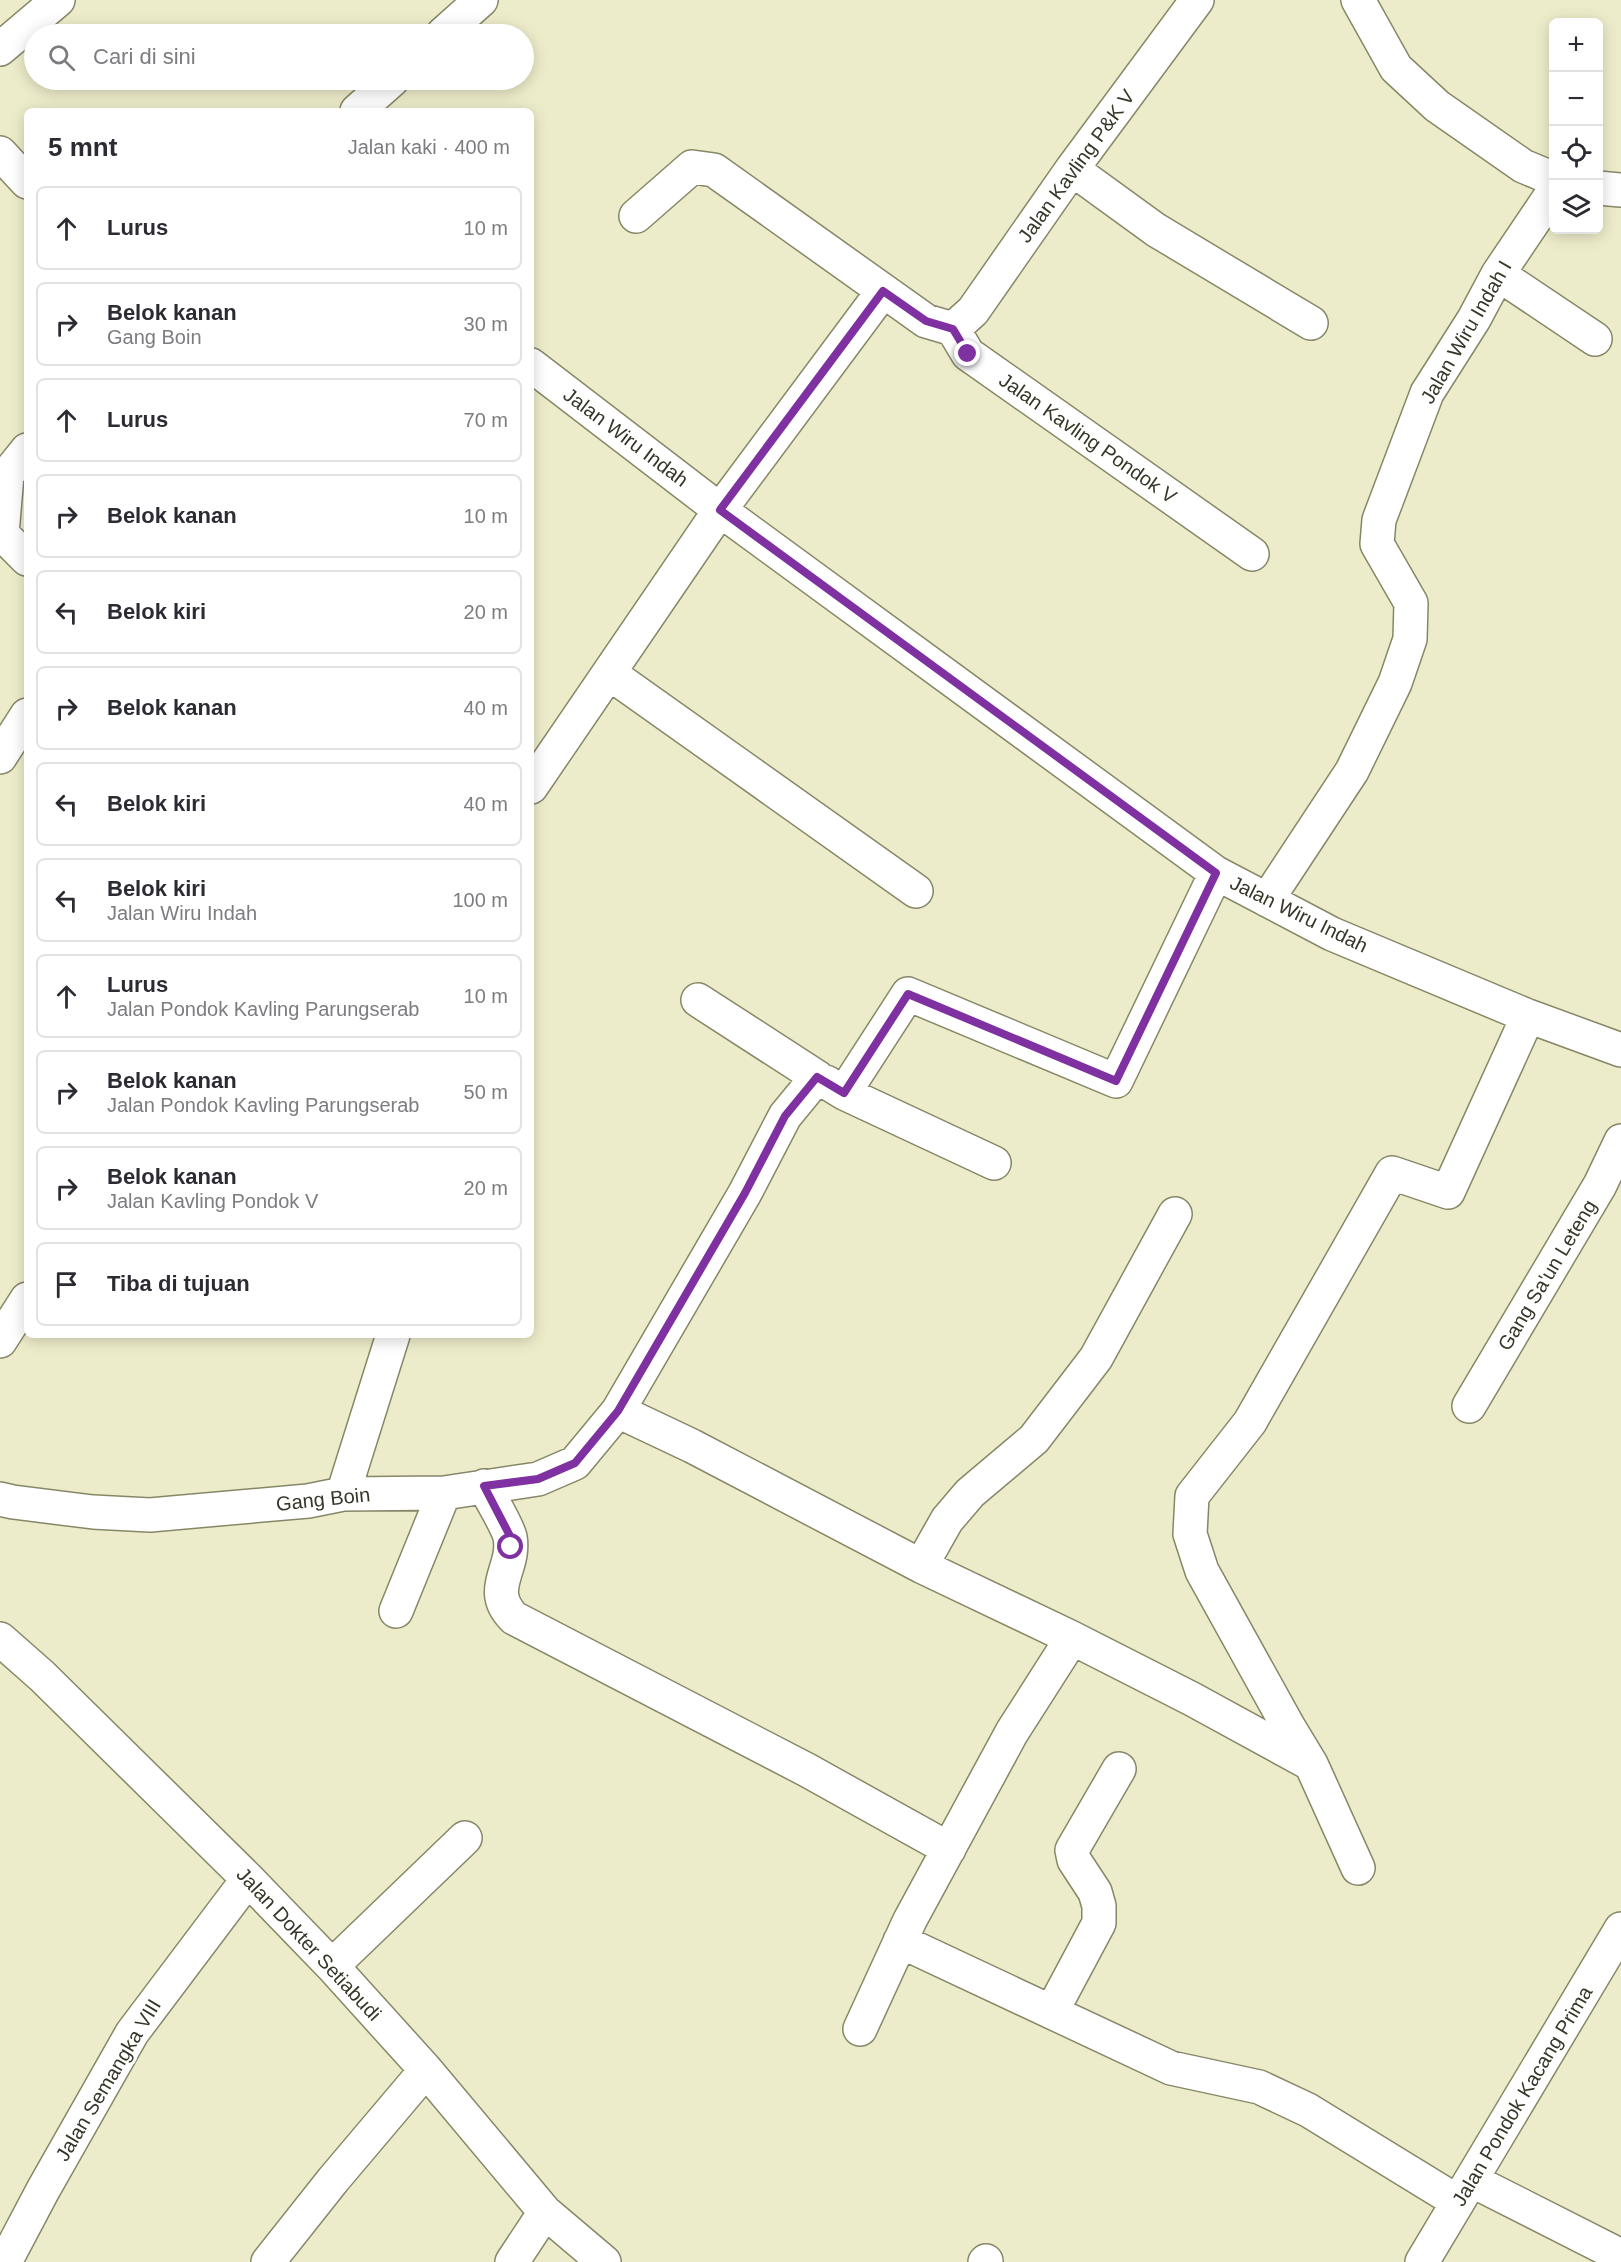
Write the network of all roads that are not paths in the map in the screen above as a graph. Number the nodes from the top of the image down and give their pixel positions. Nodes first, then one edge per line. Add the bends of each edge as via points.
1 (58, 0) edge
2 (481, 0) edge
3 (1197, 0) edge
4 (1358, 0) edge
5 (30, 24) edge
6 (453, 24) edge
7 (24, 29) edge
8 (0, 49) edge
9 (381, 90) edge
10 (360, 108) edge
11 (0, 153) edge
12 (1072, 169) junction
13 (1549, 177) edge
14 (24, 179) edge
15 (1603, 188) edge
16 (1621, 190) edge
17 (1549, 198) edge
18 (636, 216) dead end
19 (1498, 274) junction
20 (883, 291) junction
21 (1311, 323) dead end
22 (953, 329) junction
23 (1594, 339) dead end
24 (534, 367) edge
25 (12, 465) edge
26 (720, 510) junction
27 (1252, 554) dead end
28 (24, 556) edge
29 (609, 673) junction
30 (24, 720) edge
31 (0, 757) edge
32 (534, 783) edge
33 (1216, 873) junction
34 (916, 891) dead end
35 (1267, 900) junction
36 (698, 1000) dead end
37 (1528, 1016) junction
38 (1621, 1050) edge
39 (831, 1085) junction
40 (1621, 1141) edge
41 (994, 1163) dead end
42 (1174, 1214) dead end
43 (24, 1304) edge
44 (392, 1338) edge
45 (0, 1341) edge
46 (1469, 1406) dead end
47 (618, 1411) junction
48 (484, 1486) junction
49 (444, 1493) junction
50 (343, 1494) junction
51 (0, 1499) edge
52 (921, 1566) junction
53 (396, 1611) dead end
54 (0, 1638) edge
55 (1072, 1638) junction
56 (1311, 1764) junction
57 (1119, 1769) dead end
58 (465, 1838) dead end
59 (949, 1849) junction
60 (1358, 1868) dead end
61 (248, 1879) junction
62 (1621, 1929) edge
63 (900, 1941) junction
64 (332, 1966) junction
65 (1052, 2012) junction
66 (860, 2028) dead end
67 (426, 2070) junction
68 (1464, 2191) junction
69 (545, 2212) junction
70 (1621, 2256) edge
71 (4, 2258) edge
72 (268, 2262) edge
73 (512, 2262) edge
74 (604, 2262) edge
75 (1422, 2262) edge

1 - 5 street
2 - 6 street
3 - 12 street, Jalan Kavling P&K V
4 - 13 street via 1396,68 1437,106 1523,166
7 - 8 street
9 - 10 street
11 - 14 street
12 - 21 street via 1156,230
12 - 22 street, Jalan Kavling P&K V via 973,311
15 - 16 street
17 - 19 street, Jalan Wiru Indah I
18 - 20 street via 692,167 714,170
19 - 23 street
19 - 35 street, Jalan Wiru Indah I via 1426,393 1379,520 1377,544 1411,603 1410,639 1395,683 1352,771
20 - 22 street via 926,321
20 - 26 street
22 - 27 street, Jalan Kavling Pondok V via 968,354
24 - 26 street, Jalan Wiru Indah
25 - 28 street via 2,534
26 - 29 street
26 - 33 street, Jalan Wiru Indah
29 - 32 street
29 - 34 street
30 - 31 street
33 - 35 street, Jalan Wiru Indah
33 - 39 street, Gang Boin via 1116,1081 908,994
35 - 37 street, Jalan Wiru Indah via 1332,934
36 - 39 street
37 - 38 street, Jalan Wiru Indah
37 - 56 street via 1448,1192 1392,1173 1250,1422 1192,1496 1190,1534 1202,1571
39 - 41 street
39 - 47 street, Gang Boin via 785,1116 745,1193
40 - 46 street, Gang Sa'un Leteng via 1600,1185
42 - 52 street via 1096,1358 1034,1439 970,1493 947,1520
43 - 45 street
44 - 50 street
47 - 48 street, Gang Boin via 575,1463 538,1479
47 - 52 street
48 - 49 street, Gang Boin
48 - 59 street via 509,1534 511,1547 501,1592 504,1608 514,1618 807,1770
49 - 50 street, Gang Boin
49 - 53 street
50 - 51 street, Gang Boin via 308,1501 150,1515 93,1512
52 - 55 street
54 - 61 street, Jalan Dokter Setiabudi
55 - 56 street
55 - 59 street via 1012,1732
56 - 60 street
57 - 65 street via 1072,1850 1074,1860 1095,1892 1099,1923
58 - 64 street
59 - 63 street
61 - 64 street, Jalan Dokter Setiabudi
61 - 71 street, Jalan Semangka VIII via 132,2033
62 - 68 street, Jalan Pondok Kacang Prima
63 - 65 street
63 - 66 street
64 - 67 street, Jalan Dokter Setiabudi
65 - 68 street via 1171,2068 1259,2087
67 - 69 street, Jalan Dokter Setiabudi
67 - 72 street
68 - 70 street
68 - 75 street, Jalan Pondok Kacang Prima
69 - 73 street
69 - 74 street, Jalan Dokter Setiabudi

